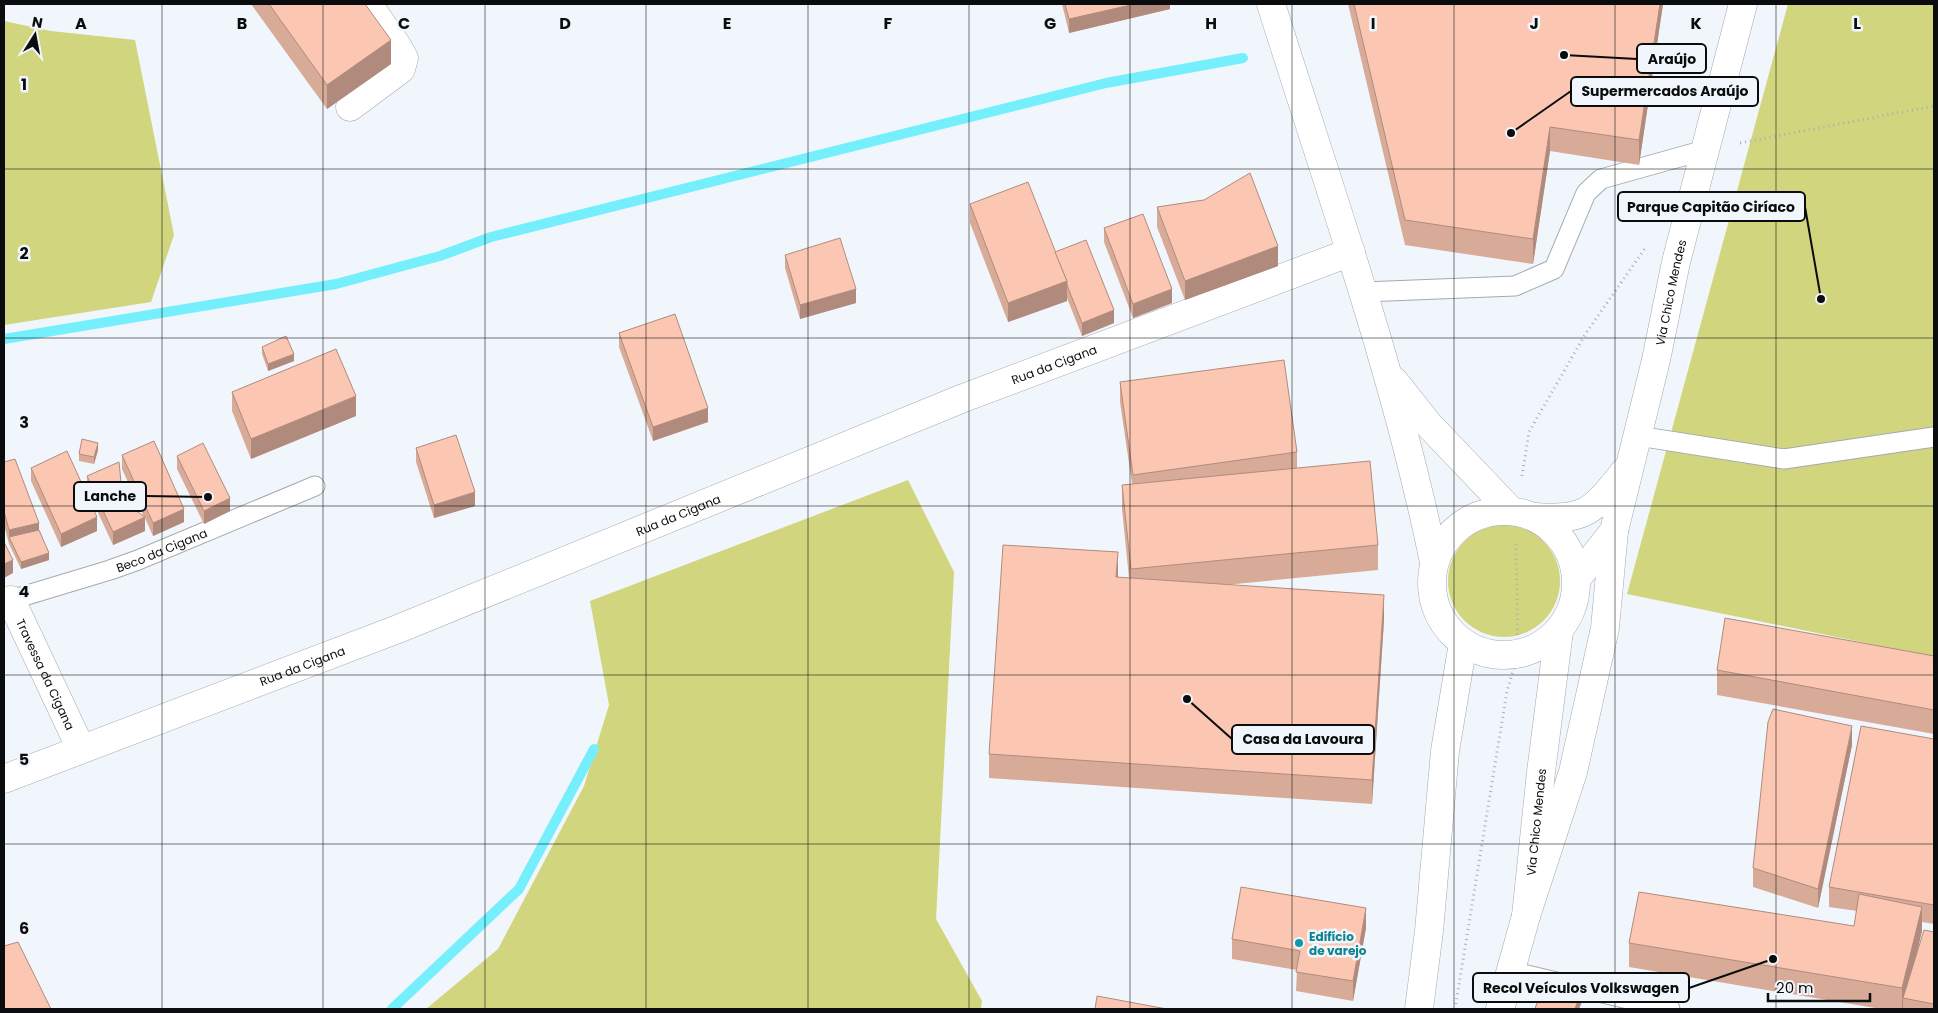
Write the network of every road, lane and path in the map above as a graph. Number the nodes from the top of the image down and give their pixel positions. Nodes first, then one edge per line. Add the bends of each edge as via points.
1 (368, 4) edge
2 (1271, 4) edge
3 (1743, 4) edge
4 (1934, 106) edge
5 (350, 107) dead end
6 (1706, 150) junction
7 (1647, 246) dead end
8 (1351, 252) junction
9 (1363, 292) junction
10 (1386, 370) junction
11 (1638, 436) junction
12 (1934, 437) edge
13 (1629, 466) junction
14 (315, 486) dead end
15 (1521, 513) junction
16 (1614, 531) junction
17 (1434, 562) junction
18 (1577, 578) junction
19 (7, 601) edge
20 (1559, 631) junction
21 (1462, 643) junction
22 (1518, 654) junction
23 (81, 750) junction
24 (4, 779) edge
25 (1526, 916) junction
26 (1510, 971) junction
27 (1419, 1009) edge
28 (1455, 1009) edge
29 (1500, 1009) edge
30 (1670, 1009) edge

1 - 5 main road via 404,58 401,69
2 - 8 main road
3 - 6 main road, Via Chico Mendes
4 - 6 path
6 - 9 lane via 1601,179 1586,193 1554,269 1515,286
6 - 11 main road, Via Chico Mendes via 1676,262
7 - 15 path via 1586,333 1529,432
8 - 9 main road
8 - 23 main road, Rua da Cigana via 961,399 398,629
9 - 10 main road
10 - 15 main road via 1429,425
10 - 17 main road via 1420,493
11 - 12 lane via 1784,459
11 - 13 main road, Via Chico Mendes
13 - 15 main road, Via Chico Mendes via 1597,505 1576,516 1559,519
13 - 16 main road, Via Chico Mendes
14 - 19 lane, Beco da Cigana via 138,560
15 - 17 main road, Via Chico Mendes via 1496,511 1460,525 1444,542
15 - 18 main road via 1552,528 1573,560
15 - 22 path
16 - 18 main road, Via Chico Mendes
16 - 25 main road via 1605,628 1573,772
17 - 21 main road via 1431,585 1435,607 1446,627
18 - 20 main road via 1576,597
19 - 23 main road, Travessa da Cigana
20 - 22 main road via 1544,644
20 - 25 main road, Via Chico Mendes
21 - 22 main road via 1489,654
21 - 27 main road via 1446,752 1430,931
22 - 28 path via 1508,691
23 - 24 main road, Rua da Cigana
25 - 26 main road, Via Chico Mendes
26 - 29 main road, Via Chico Mendes
26 - 30 lane

